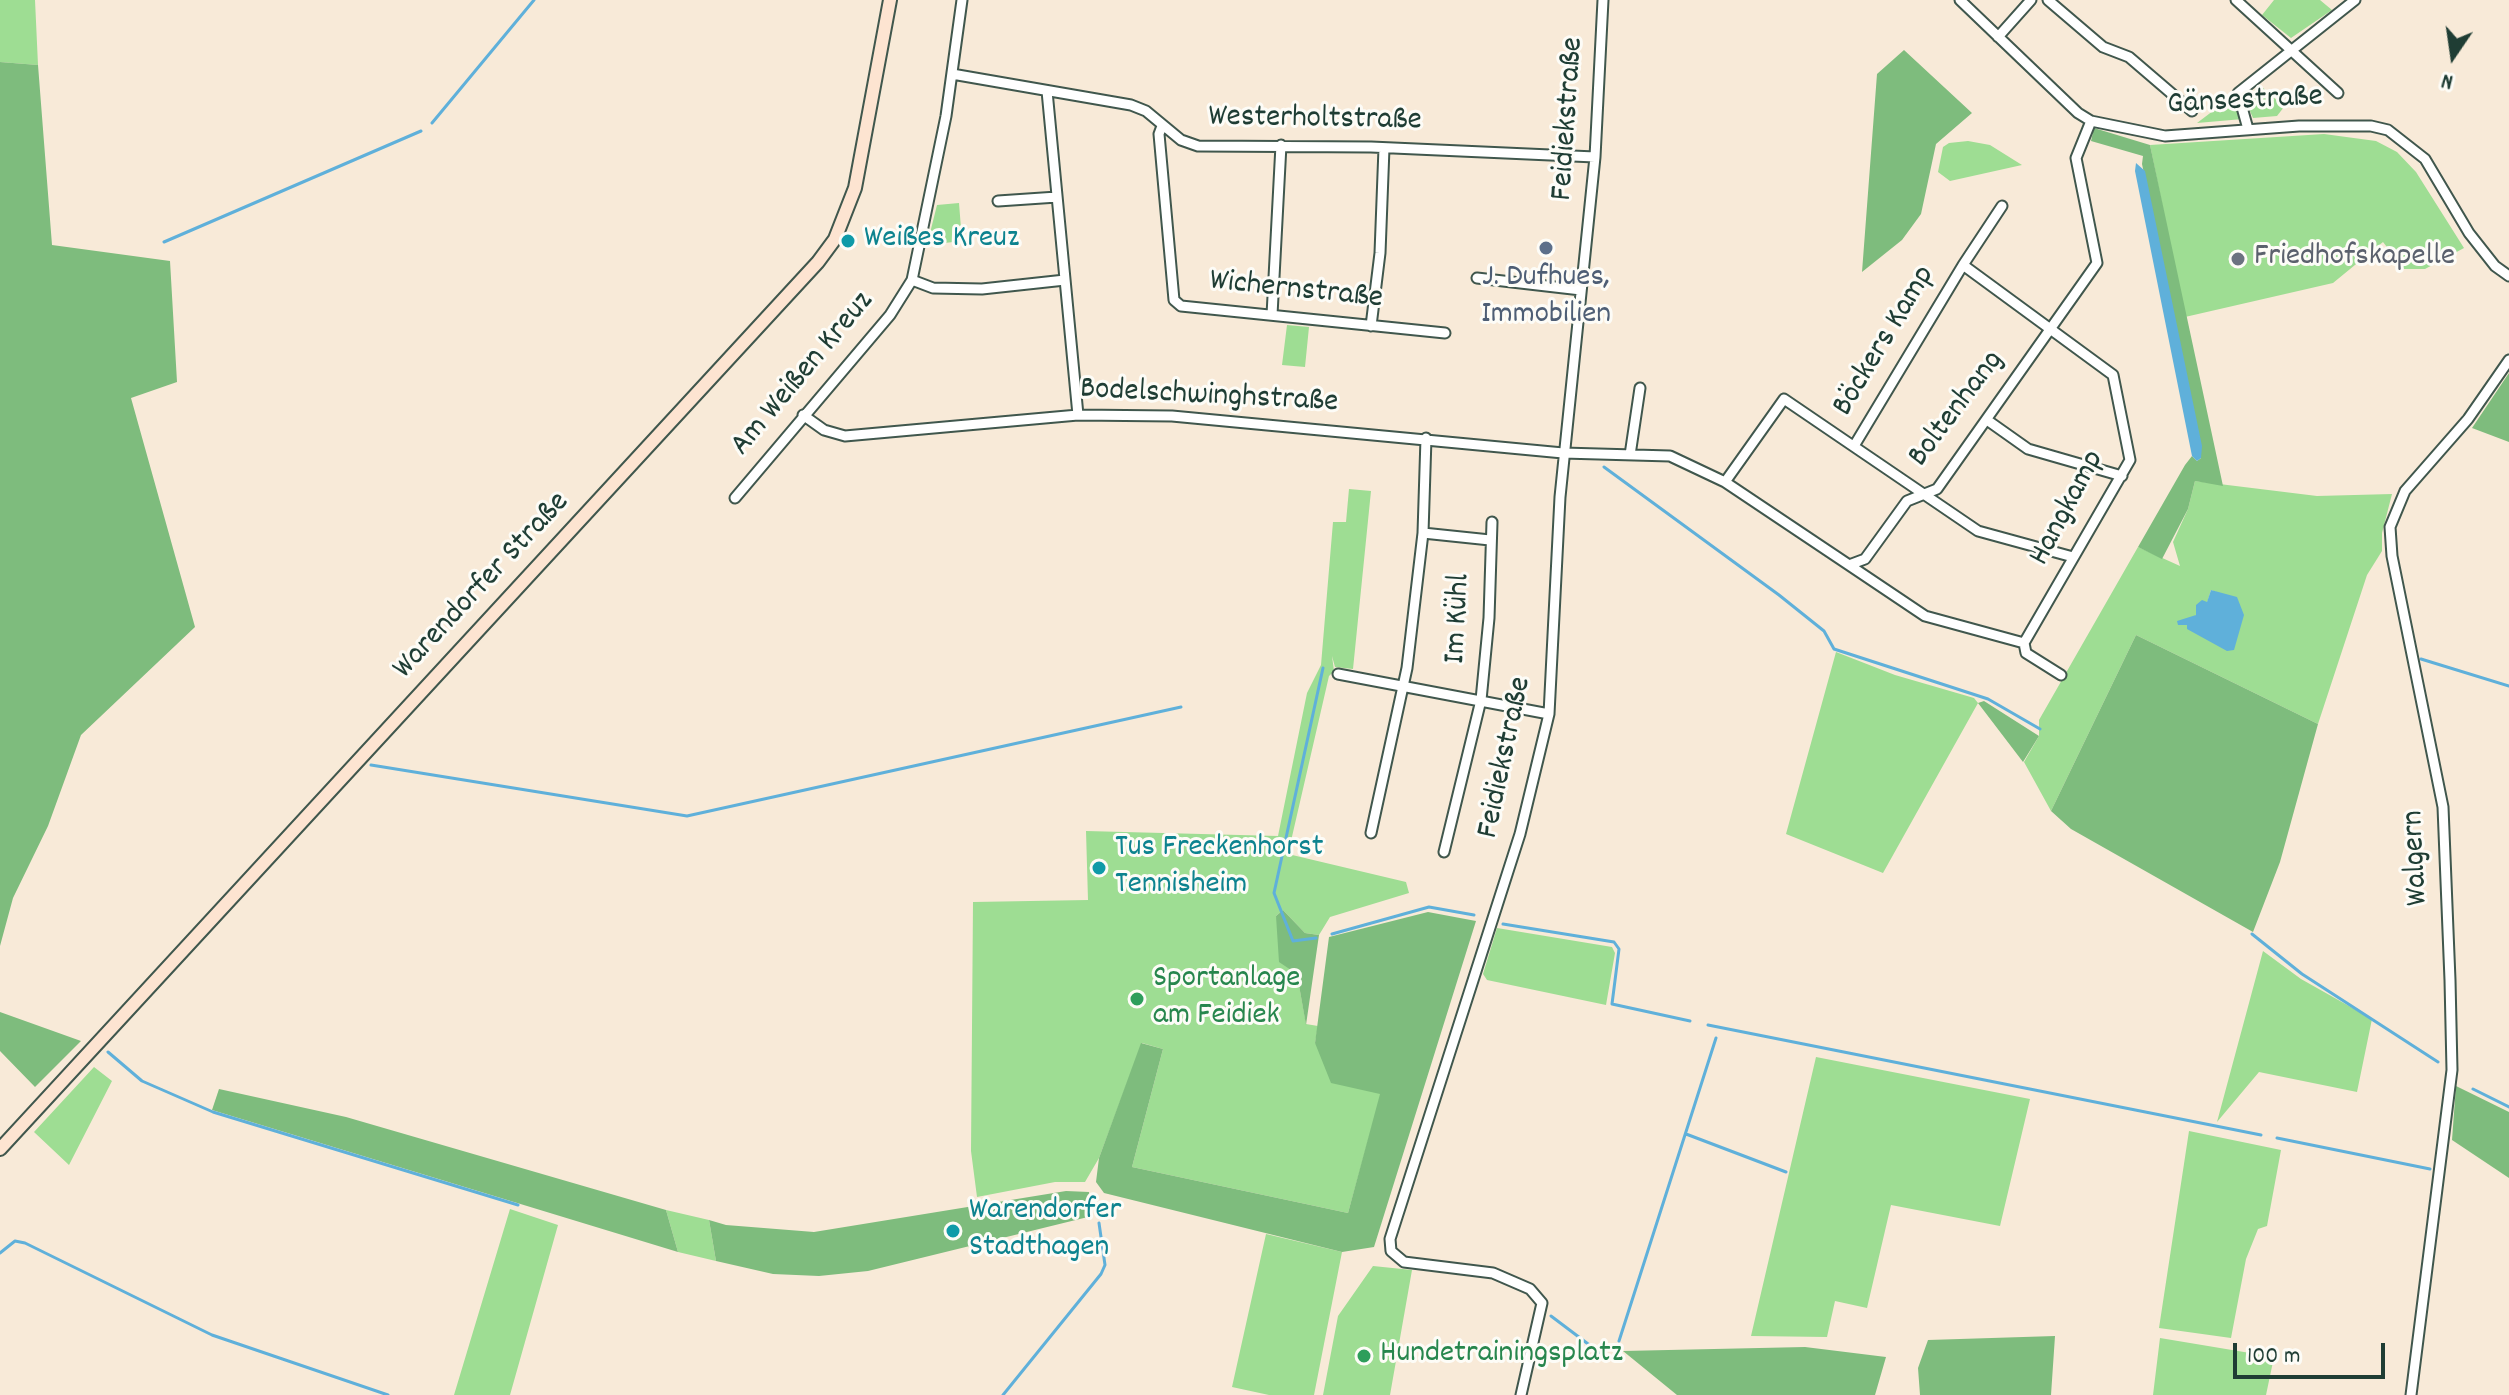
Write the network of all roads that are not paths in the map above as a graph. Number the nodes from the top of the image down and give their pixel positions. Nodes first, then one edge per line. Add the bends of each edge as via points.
1 (890, 0) edge
2 (962, 0) edge
3 (1603, 0) edge
4 (1960, 0) edge
5 (2031, 0) edge
6 (2048, 0) edge
7 (2236, 0) edge
8 (2355, 0) edge
9 (1998, 37) junction
10 (2293, 50) junction
11 (952, 74) junction
12 (1047, 91) junction
13 (2338, 93) dead end
14 (2192, 111) dead end
15 (2091, 121) junction
16 (1162, 126) junction
17 (2248, 129) junction
18 (1281, 145) junction
19 (1384, 148) junction
20 (1595, 157) junction
21 (1057, 197) junction
22 (998, 201) dead end
23 (2002, 206) dead end
24 (1963, 265) junction
25 (2509, 276) edge
26 (1477, 278) dead end
27 (912, 280) junction
28 (1065, 280) junction
29 (1581, 290) junction
30 (1272, 315) junction
31 (1371, 326) junction
32 (2052, 327) junction
33 (1445, 333) dead end
34 (2509, 360) edge
35 (1640, 388) dead end
36 (803, 415) junction
37 (1078, 415) junction
38 (1987, 420) junction
39 (1426, 438) junction
40 (1854, 446) junction
41 (1563, 453) junction
42 (1630, 455) junction
43 (2122, 476) junction
44 (1725, 482) junction
45 (1923, 494) junction
46 (735, 498) dead end
47 (1492, 522) dead end
48 (1423, 533) junction
49 (1490, 540) junction
50 (2073, 557) junction
51 (1849, 565) junction
52 (2024, 643) junction
53 (1338, 674) dead end
54 (2061, 675) dead end
55 (1402, 685) junction
56 (1481, 700) junction
57 (1549, 714) junction
58 (1371, 833) dead end
59 (1444, 852) dead end
60 (0, 1149) edge
61 (1521, 1395) edge
62 (2411, 1395) edge

1 - 60 main road, Warendorfer Straße via 855,188 835,239 818,262
2 - 11 street, Am Weißen Kreuz
3 - 20 street, Feidiekstraße
4 - 9 street, Gänsestraße
5 - 9 street
6 - 14 street via 2103,47 2129,57
7 - 10 street
8 - 10 street
9 - 15 street, Gänsestraße
10 - 13 street
10 - 17 street via 2238,93
11 - 12 street, Westerholtstraße
11 - 27 street, Am Weißen Kreuz
12 - 16 street, Westerholtstraße via 1131,105
12 - 21 street
15 - 17 street, Gänsestraße via 2165,136
15 - 32 street, Boltenhang via 2076,158 2097,263
16 - 18 street, Westerholtstraße via 1198,146
16 - 30 street, Wichernstraße via 1174,300 1181,306
17 - 25 street, Gänsestraße via 2343,125 2388,130 2425,159 2469,233
18 - 19 street, Westerholtstraße
18 - 30 street
19 - 20 street, Westerholtstraße
19 - 31 street
20 - 29 street, Feidiekstraße
21 - 22 street
21 - 28 street
23 - 24 street, Böckers Kamp
24 - 32 street, Böckers Kamp
24 - 40 street, Böckers Kamp
26 - 29 street
27 - 28 street via 933,288 982,289
27 - 36 street, Am Weißen Kreuz via 890,315
28 - 37 street
29 - 41 street, Feidiekstraße
30 - 31 street, Wichernstraße
31 - 33 street, Wichernstraße
32 - 38 street, Boltenhang
32 - 43 street, Hangkamp via 2113,375 2130,460
34 - 62 street, Walgern via 2468,419 2405,491 2390,527 2443,807 2451,1010 2452,1070
35 - 42 street
36 - 37 street, Bodelschwinghstraße via 824,430 845,436
36 - 46 street, Am Weißen Kreuz
37 - 39 street, Bodelschwinghstraße via 1172,416
38 - 43 street via 2028,449
38 - 45 street, Boltenhang via 1937,489
39 - 41 street, Bodelschwinghstraße
39 - 48 street, Im Kühl
40 - 44 street via 1784,399
40 - 45 street
41 - 42 street
41 - 57 street, Feidiekstraße
42 - 44 street via 1670,456
43 - 50 street, Hangkamp
44 - 51 street
45 - 50 street via 1978,531
45 - 51 street, Boltenhang via 1907,501 1865,559
47 - 49 street, Im Kühl
48 - 49 street, Im Kühl
48 - 55 street, Im Kühl
49 - 56 street, Im Kühl
50 - 52 street, Hangkamp
51 - 52 street via 1925,616
52 - 54 street via 2026,653
53 - 55 street, Im Kühl
55 - 56 street, Im Kühl
55 - 58 street, Im Kühl
56 - 57 street, Im Kühl
56 - 59 street, Im Kühl
57 - 61 street, Feidiekstraße via 1520,834 1390,1239 1391,1251 1404,1262 1493,1273 1523,1285 1542,1303

